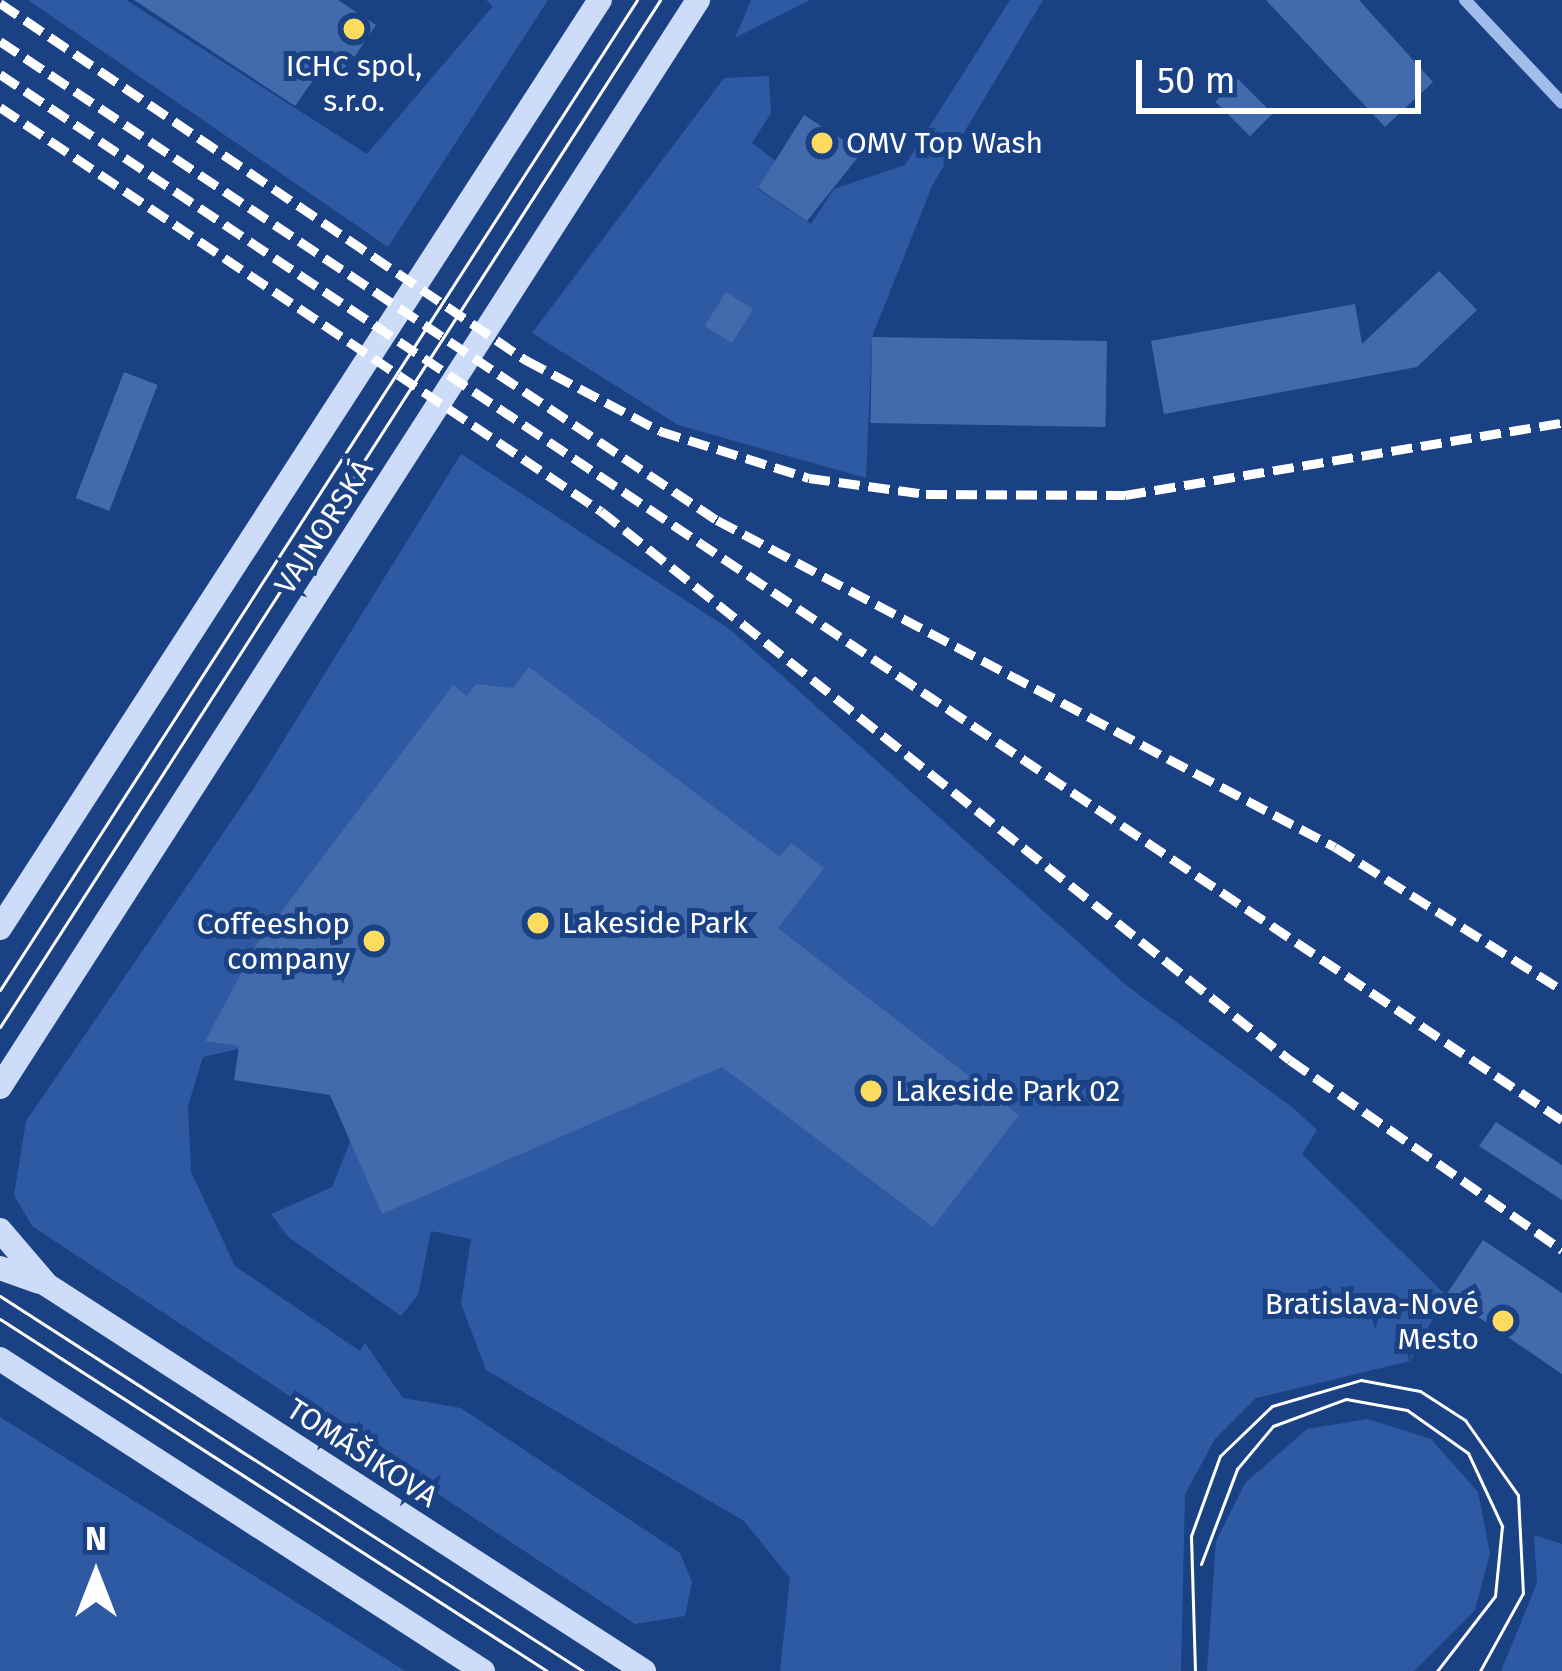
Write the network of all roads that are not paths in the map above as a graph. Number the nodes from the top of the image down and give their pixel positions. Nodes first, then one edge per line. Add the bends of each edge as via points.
1 (600, 0) edge
2 (698, 0) edge
3 (1465, 0) edge
4 (1562, 103) edge
5 (0, 928) edge
6 (0, 1087) edge
7 (0, 1230) edge
8 (0, 1268) edge
9 (47, 1285) junction
10 (0, 1359) edge
11 (483, 1671) edge
12 (644, 1671) edge

1 - 5 main road, VAJNORSKÁ
2 - 6 main road, VAJNORSKÁ
3 - 4 street
7 - 9 main road, TOMÁŠIKOVA
8 - 9 main road, TOMÁŠIKOVA
9 - 12 main road, TOMÁŠIKOVA
10 - 11 main road

